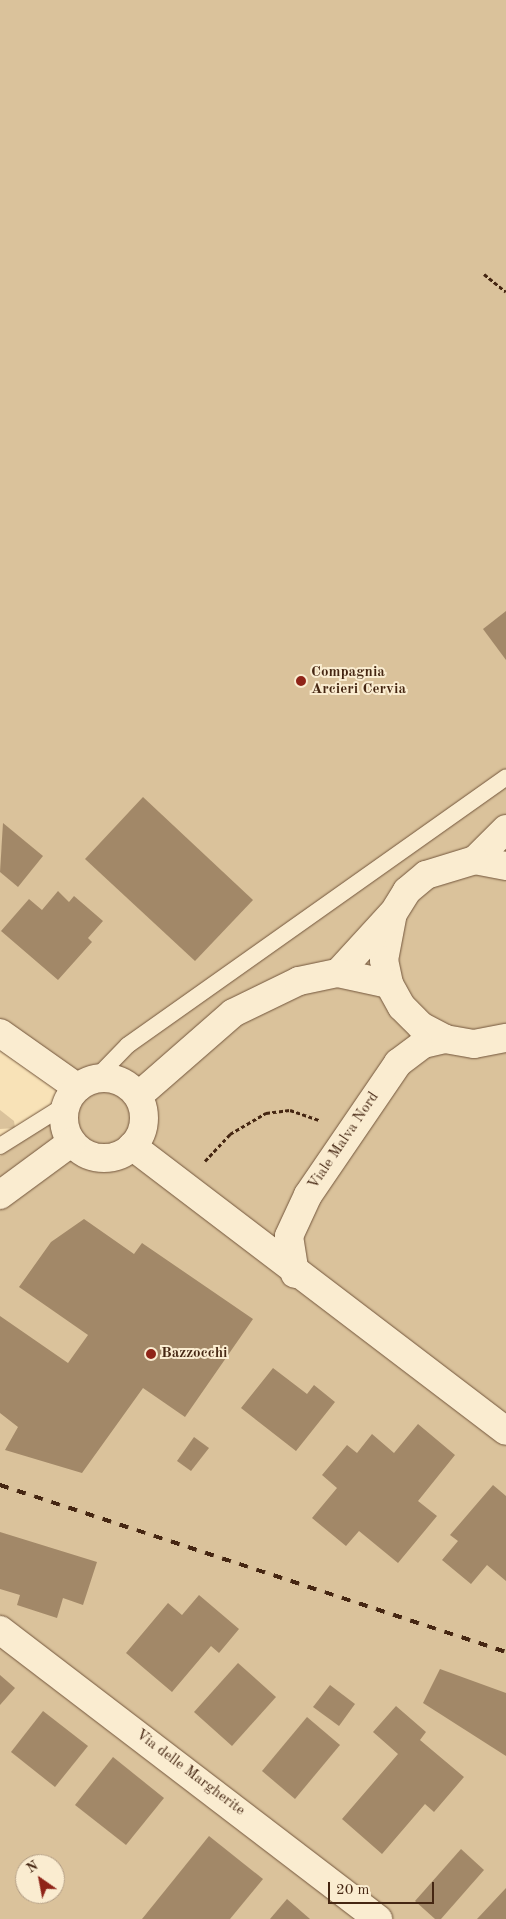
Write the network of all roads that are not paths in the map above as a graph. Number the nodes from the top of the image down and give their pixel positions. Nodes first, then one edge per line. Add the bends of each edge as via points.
1 (506, 777) edge
2 (506, 829) edge
3 (475, 860) junction
4 (506, 866) edge
5 (392, 913) junction
6 (338, 973) junction
7 (389, 984) junction
8 (0, 1033) edge
9 (445, 1039) junction
10 (505, 1040) edge
11 (80, 1090) junction
12 (138, 1096) junction
13 (72, 1142) junction
14 (0, 1146) edge
15 (132, 1146) junction
16 (0, 1195) edge
17 (294, 1274) junction
18 (506, 1431) edge
19 (0, 1630) edge
20 (378, 1919) edge

1 - 11 lane via 128,1045
2 - 3 street
3 - 4 street
3 - 5 street via 426,875 407,892
5 - 6 street
5 - 7 street via 384,960
6 - 7 street
6 - 12 street via 299,981 233,1013
7 - 9 street via 402,1007 421,1026
8 - 11 street
9 - 10 street via 474,1044
9 - 17 street, Viale Malva Nord via 423,1044 398,1062 308,1195 289,1236
11 - 12 street via 120,1081
11 - 13 street via 66,1130
11 - 14 lane
12 - 15 street via 144,1122
13 - 15 street via 82,1151 101,1157
13 - 16 street
15 - 17 street
17 - 18 street
19 - 20 street, Via delle Margherite

